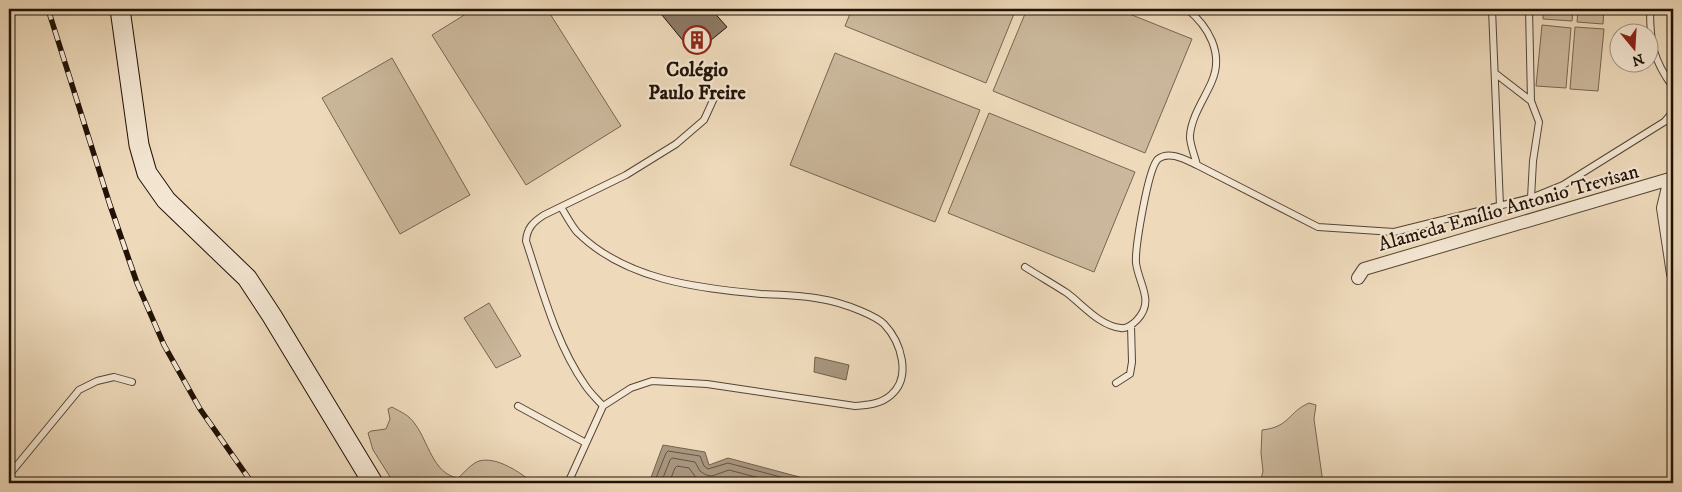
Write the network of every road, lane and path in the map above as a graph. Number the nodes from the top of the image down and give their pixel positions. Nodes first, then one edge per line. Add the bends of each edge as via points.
1 (120, 9) edge
2 (1187, 9) edge
3 (1492, 9) edge
4 (1529, 9) edge
5 (1650, 9) edge
6 (1496, 74) junction
7 (1673, 87) edge
8 (716, 96) dead end
9 (1531, 101) junction
10 (1673, 112) edge
11 (1673, 118) edge
12 (1664, 122) junction
13 (1197, 165) junction
14 (1671, 179) edge
15 (1531, 198) junction
16 (561, 206) junction
17 (1500, 206) junction
18 (1025, 267) dead end
19 (1673, 274) edge
20 (1358, 278) dead end
21 (1131, 326) junction
22 (132, 382) dead end
23 (1116, 383) dead end
24 (518, 406) dead end
25 (604, 406) junction
26 (586, 442) junction
27 (9, 475) edge
28 (373, 483) edge
29 (568, 483) edge

1 - 28 street via 138,145 147,173 166,200 247,278
2 - 13 lane via 1200,19 1212,39 1216,62 1213,79 1189,136
3 - 6 lane
4 - 9 lane
5 - 7 lane via 1654,52 1658,65
6 - 9 lane
6 - 17 lane
8 - 16 lane via 704,120 676,144 626,175
9 - 15 lane via 1539,122
10 - 12 lane
11 - 12 lane
12 - 15 lane via 1563,185
13 - 17 lane via 1318,227 1394,232
13 - 21 lane via 1167,155 1158,159 1151,170 1136,264 1146,301 1142,315
14 - 19 street via 1663,208
14 - 20 street, Alameda Emílio Antonio Trevisan via 1364,268
15 - 17 lane
16 - 25 lane via 532,223 526,241 566,355
16 - 25 lane via 576,231 605,254 637,270 680,283 822,299 862,311 883,323 894,337 903,368 901,383 891,396 876,404 855,406 707,384 652,381 631,388
18 - 21 lane via 1067,293 1106,324 1122,329
21 - 23 lane via 1130,374
22 - 27 lane via 114,377 80,390
24 - 26 lane
25 - 26 lane
26 - 29 lane

